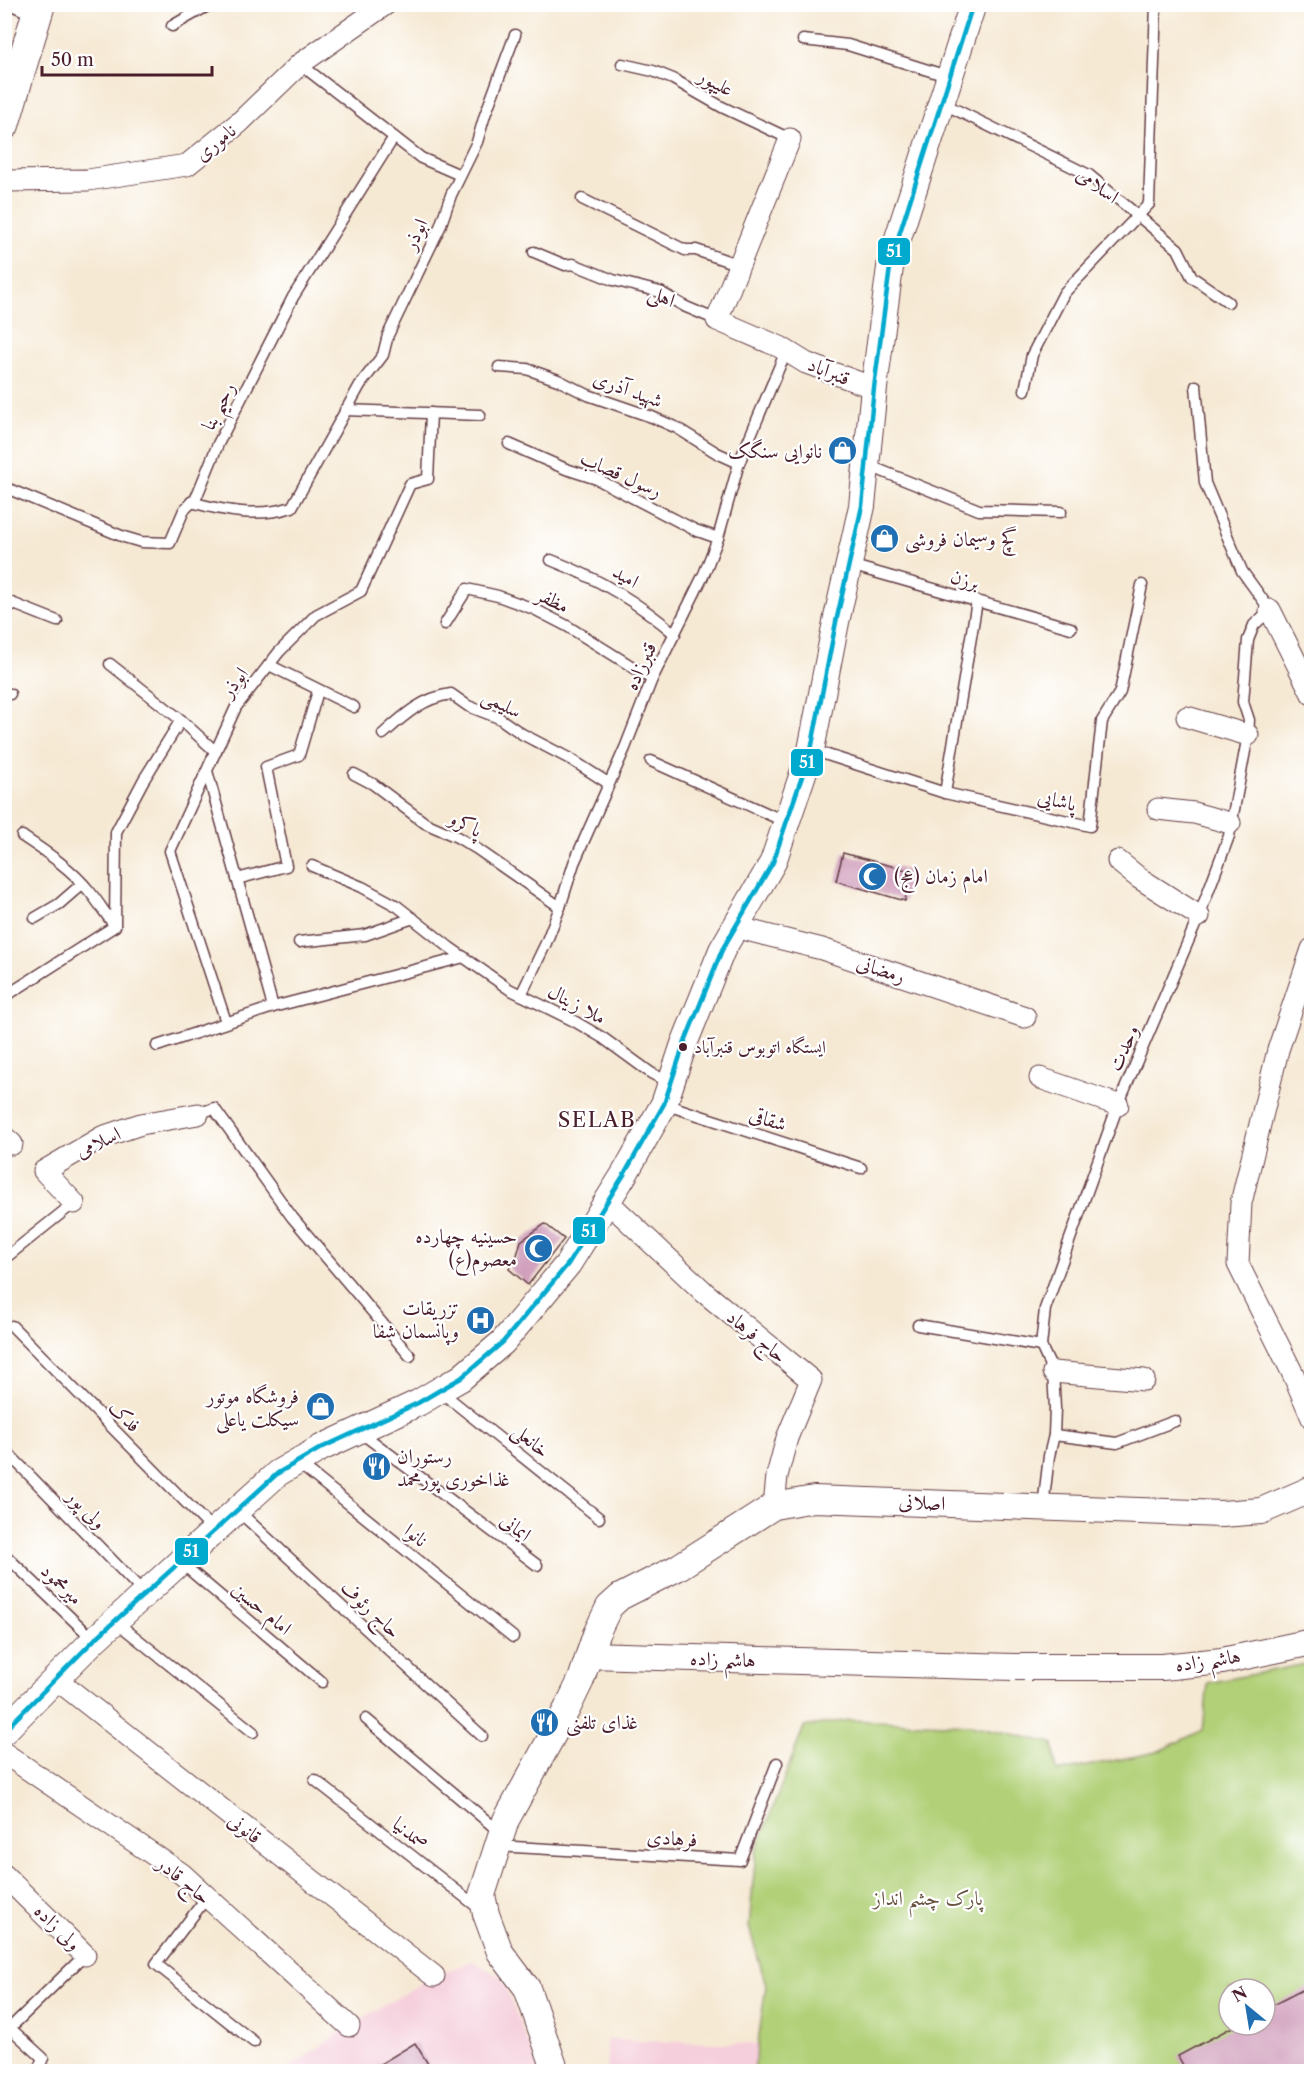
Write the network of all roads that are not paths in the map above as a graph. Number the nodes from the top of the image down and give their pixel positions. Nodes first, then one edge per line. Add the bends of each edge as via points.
1 (211, 4) edge
2 (386, 4) edge
3 (973, 4) edge
4 (1156, 4) edge
5 (4, 6) edge
6 (38, 10) edge
7 (172, 26) dead end
8 (515, 35) dead end
9 (804, 40) dead end
10 (300, 64) junction
11 (622, 64) dead end
12 (950, 77) junction
13 (942, 103) junction
14 (5, 124) edge
15 (394, 137) junction
16 (790, 139) joint
17 (460, 175) junction
18 (4, 181) edge
19 (582, 199) dead end
20 (1138, 216) junction
21 (534, 252) dead end
22 (739, 265) junction
23 (1228, 302) dead end
24 (717, 320) junction
25 (786, 351) junction
26 (499, 368) dead end
27 (1196, 386) dead end
28 (874, 388) junction
29 (1025, 390) dead end
30 (345, 410) junction
31 (431, 413) junction
32 (480, 415) dead end
33 (509, 444) dead end
34 (739, 463) junction
35 (867, 465) junction
36 (4, 487) edge
37 (191, 502) junction
38 (1061, 512) dead end
39 (718, 538) junction
40 (551, 560) dead end
41 (849, 565) junction
42 (1142, 585) dead end
43 (4, 600) edge
44 (977, 601) junction
45 (1270, 610) junction
46 (57, 621) dead end
47 (445, 624) dead end
48 (1071, 628) dead end
49 (675, 634) junction
50 (110, 664) dead end
51 (269, 665) junction
52 (652, 679) junction
53 (318, 691) junction
54 (1311, 693) edge
55 (354, 707) dead end
56 (1187, 717) dead end
57 (180, 720) junction
58 (383, 734) dead end
59 (1248, 735) junction
60 (811, 750) junction
61 (216, 752) junction
62 (651, 761) dead end
63 (207, 771) junction
64 (354, 774) dead end
65 (608, 783) junction
66 (945, 793) junction
67 (1158, 809) dead end
68 (787, 822) junction
69 (1230, 823) junction
70 (22, 836) dead end
71 (1118, 861) dead end
72 (312, 866) dead end
73 (237, 879) junction
74 (82, 884) junction
75 (560, 907) junction
76 (1199, 916) junction
77 (36, 918) dead end
78 (413, 918) junction
79 (115, 926) junction
80 (735, 927) junction
81 (299, 942) dead end
82 (1311, 949) edge
83 (464, 957) junction
84 (521, 994) junction
85 (4, 997) edge
86 (273, 1007) junction
87 (1025, 1017) dead end
88 (226, 1022) junction
89 (156, 1046) dead end
90 (1040, 1078) dead end
91 (667, 1094) junction
92 (1118, 1105) junction
93 (198, 1114) joint
94 (861, 1168) dead end
95 (607, 1201) junction
96 (74, 1203) joint
97 (4, 1259) edge
98 (918, 1325) dead end
99 (12, 1326) dead end
100 (1041, 1346) junction
101 (410, 1356) dead end
102 (1053, 1372) junction
103 (1144, 1380) dead end
104 (440, 1390) junction
105 (1311, 1418) edge
106 (1175, 1421) dead end
107 (358, 1431) junction
108 (1054, 1435) junction
109 (4, 1449) edge
110 (296, 1462) junction
111 (1311, 1489) edge
112 (774, 1506) junction
113 (1043, 1508) junction
114 (235, 1509) junction
115 (599, 1518) dead end
116 (213, 1530) junction
117 (4, 1554) edge
118 (179, 1561) junction
119 (537, 1565) dead end
120 (145, 1593) junction
121 (114, 1621) junction
122 (513, 1637) dead end
123 (94, 1640) junction
124 (1311, 1642) edge
125 (589, 1655) junction
126 (56, 1679) junction
127 (322, 1682) dead end
128 (366, 1719) dead end
129 (4, 1731) edge
130 (253, 1732) dead end
131 (482, 1736) dead end
132 (4, 1754) edge
133 (777, 1763) dead end
134 (315, 1780) dead end
135 (499, 1840) junction
136 (4, 1875) edge
137 (207, 1897) junction
138 (486, 1914) junction
139 (86, 1955) joint
140 (434, 1977) dead end
141 (349, 2026) dead end
142 (254, 2042) dead end
143 (37, 2072) edge
144 (556, 2072) edge

1 - 7 lane
2 - 10 street, ناموری
3 - 12 street
4 - 20 lane via 1149,204
5 - 6 lane
6 - 14 main road
8 - 17 lane, ابوذر via 477,141
9 - 12 lane via 848,45
10 - 15 lane
10 - 18 street, ناموری via 240,122 187,165 88,180
11 - 16 lane, علیپور via 673,79
12 - 13 street
13 - 20 lane, اسلامی via 1089,175
13 - 28 street via 891,260
15 - 17 lane via 422,158
15 - 37 lane, رحیم بنا via 293,297
16 - 22 street
17 - 30 lane, ابوذر via 382,355
19 - 22 lane via 685,250
20 - 23 lane, اسلامی via 1178,249 1192,277
20 - 29 lane via 1064,293 1032,355
21 - 24 lane, اهلی via 565,265 573,264 660,292
22 - 24 street
24 - 25 street, اهلی
25 - 28 street, قنبرآباد via 806,363
25 - 34 lane, قنبرزاده
26 - 34 lane, شهید آذری via 527,369 652,417
27 - 45 lane via 1205,483 1242,571
28 - 35 street
30 - 31 lane
30 - 37 lane, ابوذر via 292,507 251,513 223,511
31 - 32 lane
31 - 51 lane, ابوذر via 428,479 410,484 361,591 316,615
33 - 39 lane, رسول قصاب via 597,479
34 - 39 lane, قنبرزاده
35 - 38 lane via 980,510
35 - 41 street
36 - 37 lane, رحیم بنا via 141,542 170,543
39 - 49 lane, قنبرزاده
40 - 49 lane, امید via 618,591
41 - 44 lane, برزن
41 - 60 street
42 - 66 lane, پاشایی via 1120,692 1102,721 1090,826
43 - 46 lane
44 - 48 lane, برزن
44 - 66 lane
45 - 54 street
45 - 59 lane, وحدت via 1254,626 1248,640 1243,702 1249,720
47 - 52 lane, مظفر via 467,589 498,596 567,626
49 - 52 lane, قنبرزاده
50 - 57 lane
51 - 53 lane
51 - 61 lane, ابوذر via 236,707
52 - 65 lane, قنبرزاده
53 - 55 lane
53 - 73 lane via 299,755 266,767 286,866
56 - 59 street
57 - 61 lane
57 - 79 lane via 116,832
58 - 65 lane, سلیمی via 420,704 450,694 499,718
59 - 69 lane, وحدت
60 - 66 lane, پاشایی
60 - 68 street
61 - 63 lane, ابوذر
62 - 68 lane
63 - 73 lane
63 - 88 lane, ابوذر via 170,851
64 - 75 lane, پاکرو via 425,823 477,849
65 - 75 lane, قنبرزاده
67 - 69 street
68 - 80 street via 773,862
69 - 76 lane, وحدت via 1229,836
70 - 74 lane
71 - 76 street
72 - 78 lane, ملا زینال via 381,897
73 - 86 lane
74 - 77 lane
74 - 79 lane
75 - 84 lane, قنبرزاده
76 - 92 lane, وحدت
78 - 81 lane via 365,935
78 - 83 lane, ملا زینال
79 - 85 lane
80 - 87 street, رمضانی via 822,949
80 - 91 street via 718,960
82 - 105 street via 1278,1050 1241,1203 1238,1264
83 - 84 lane, ملا زینال
83 - 86 lane
84 - 91 lane, ملا زینال via 603,1038 651,1073
86 - 88 lane
88 - 89 lane
90 - 92 street
91 - 94 lane, شقاقی
91 - 95 street
92 - 100 lane, وحدت via 1045,1309
93 - 96 street, اسلامی via 141,1124 102,1137 44,1171
93 - 101 lane via 214,1108 292,1217
95 - 104 street via 568,1264 503,1342 461,1378
95 - 112 street, حاج فرهاد via 705,1293 811,1380 787,1438
96 - 97 lane
98 - 100 lane
99 - 116 lane, فدک
100 - 102 lane
102 - 103 street
102 - 108 lane
104 - 107 street
104 - 115 lane, خانعلی
106 - 108 lane via 1117,1443
107 - 110 street
107 - 119 lane, ایمانی
108 - 113 lane
109 - 120 lane, ولی پور
110 - 114 street
110 - 122 lane, نانوا
111 - 113 street, اصلانی via 1261,1511 1222,1514
112 - 113 street, اصلانی via 814,1498
112 - 125 street, اصلانی via 677,1568 620,1597 609,1607
114 - 116 street
114 - 131 lane, حاج رئوف
116 - 118 street
117 - 123 lane, میرمحمود
118 - 120 street
118 - 127 lane, امام حسین
120 - 121 street
121 - 123 street
121 - 130 lane
123 - 126 street
124 - 125 street, هاشم زاده via 1222,1661 1162,1666 1014,1667
125 - 135 street via 581,1680
126 - 129 street
126 - 140 street, قانونی
128 - 135 lane
132 - 137 street, حاج قادر via 182,1874
133 - 135 lane, فرهادی via 740,1860
134 - 138 lane, صمدنیا
135 - 138 street via 482,1895
136 - 139 street, ولی زاده
137 - 141 street, حاج قادر
137 - 142 lane via 156,1964
138 - 144 street via 500,1952 527,1988
139 - 143 lane via 10,2028 43,2058

